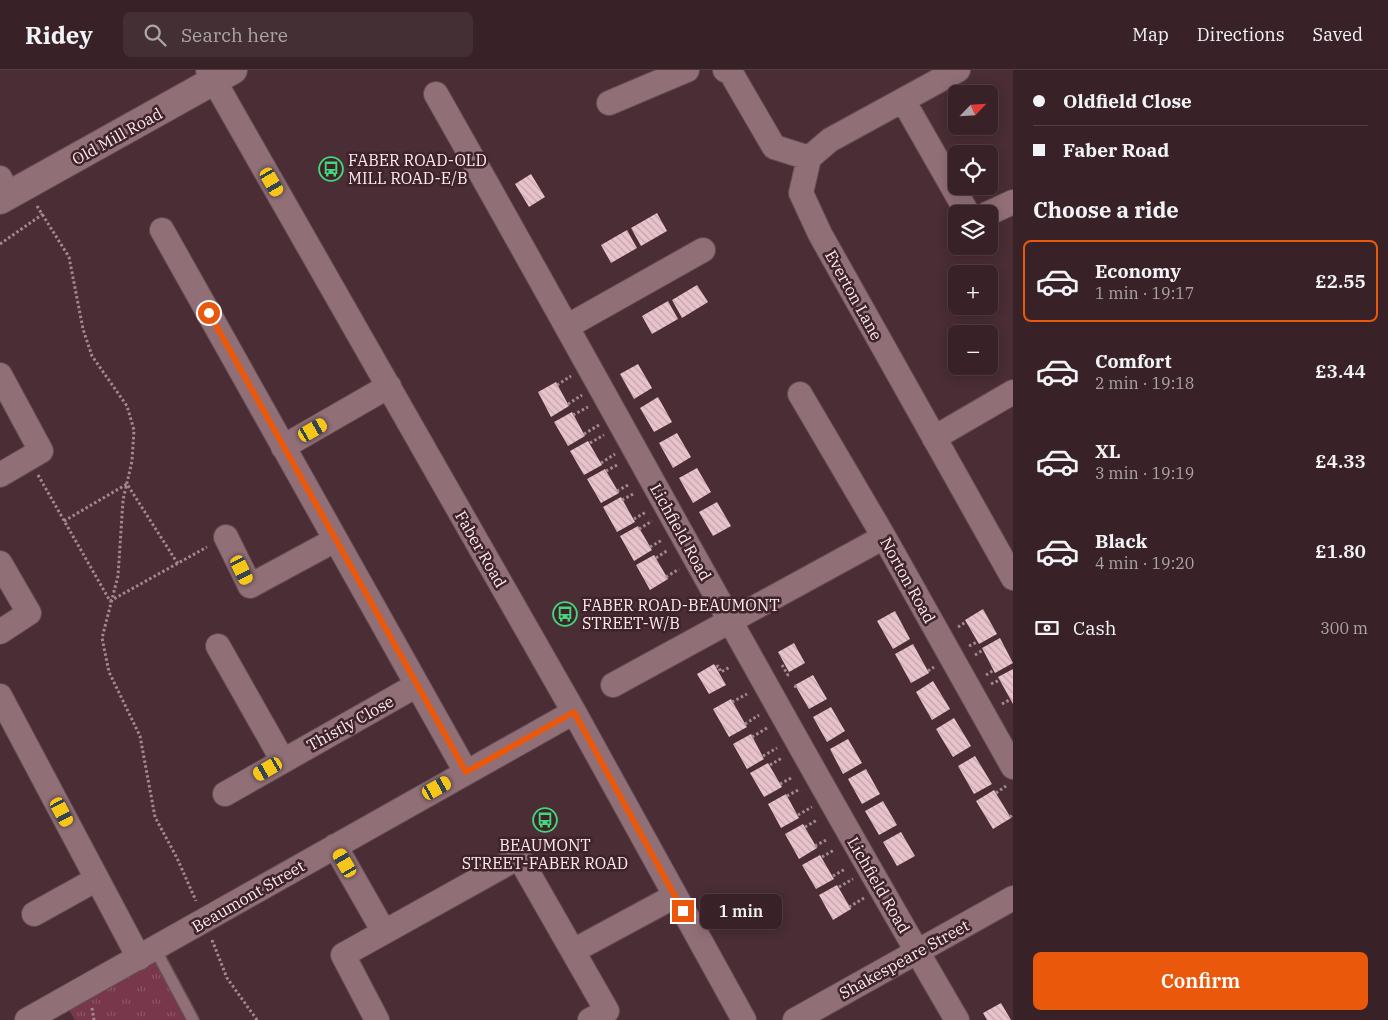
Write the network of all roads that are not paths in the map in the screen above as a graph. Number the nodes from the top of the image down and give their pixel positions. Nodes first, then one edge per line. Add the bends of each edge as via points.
1 (725, 70) edge
2 (958, 70) edge
3 (673, 72) edge
4 (218, 74) edge
5 (436, 94) dead end
6 (903, 100) junction
7 (609, 103) dead end
8 (810, 158) junction
9 (9, 190) edge
10 (1013, 202) edge
11 (963, 205) edge
12 (998, 209) edge
13 (162, 230) dead end
14 (703, 250) dead end
15 (568, 326) junction
16 (0, 375) edge
17 (389, 386) junction
18 (1013, 392) edge
19 (800, 394) dead end
20 (934, 438) junction
21 (283, 447) junction
22 (0, 475) edge
23 (226, 537) road end
24 (884, 537) junction
25 (335, 540) junction
26 (0, 563) edge
27 (1013, 578) edge
28 (729, 621) junction
29 (0, 632) edge
30 (218, 646) dead end
31 (417, 685) junction
32 (613, 685) dead end
33 (0, 696) edge
34 (574, 712) junction
35 (283, 761) junction
36 (1013, 767) edge
37 (466, 772) junction
38 (225, 794) dead end
39 (335, 846) junction
40 (97, 879) junction
41 (675, 896) junction
42 (1013, 898) edge
43 (34, 914) dead end
44 (384, 932) junction
45 (573, 951) junction
46 (917, 952) junction
47 (147, 954) junction
48 (26, 1020) edge
49 (193, 1020) edge
50 (377, 1020) edge
51 (590, 1020) edge
52 (744, 1020) edge
53 (796, 1020) edge
54 (957, 1020) edge

1 - 8 street via 731,73 774,146
2 - 6 street
3 - 7 street
4 - 9 street, Old Mill Road
4 - 17 street, Faber Road
5 - 15 street, Lichfield Road
6 - 8 street via 830,140
6 - 11 street
8 - 20 street, Everton Lane via 801,193 820,234
10 - 12 street
13 - 21 street
14 - 15 street
15 - 28 street, Lichfield Road
16 - 22 street via 41,451
17 - 21 street
17 - 34 street, Faber Road
18 - 20 street
19 - 24 street, Norton Road
20 - 27 street, Everton Lane
21 - 25 street
23 - 25 street via 250,586
24 - 28 street
24 - 36 street, Norton Road
25 - 31 street
26 - 29 street via 29,613
28 - 32 street
28 - 46 street, Lichfield Road
30 - 35 street
31 - 35 street, Thistly Close
31 - 37 street
33 - 40 street
34 - 37 street, Beaumont Street
34 - 41 street, Faber Road
35 - 38 street, Thistly Close
37 - 39 street, Beaumont Street
39 - 44 street
39 - 47 street, Beaumont Street
40 - 43 street
40 - 47 street
41 - 45 street
41 - 52 street, Faber Road
42 - 46 street, Shakespeare Street
44 - 45 street via 519,858
44 - 50 street via 343,955
45 - 51 street via 607,1011
46 - 53 street, Shakespeare Street
46 - 54 street, Lichfield Road
47 - 48 street, Beaumont Street
47 - 49 lane

